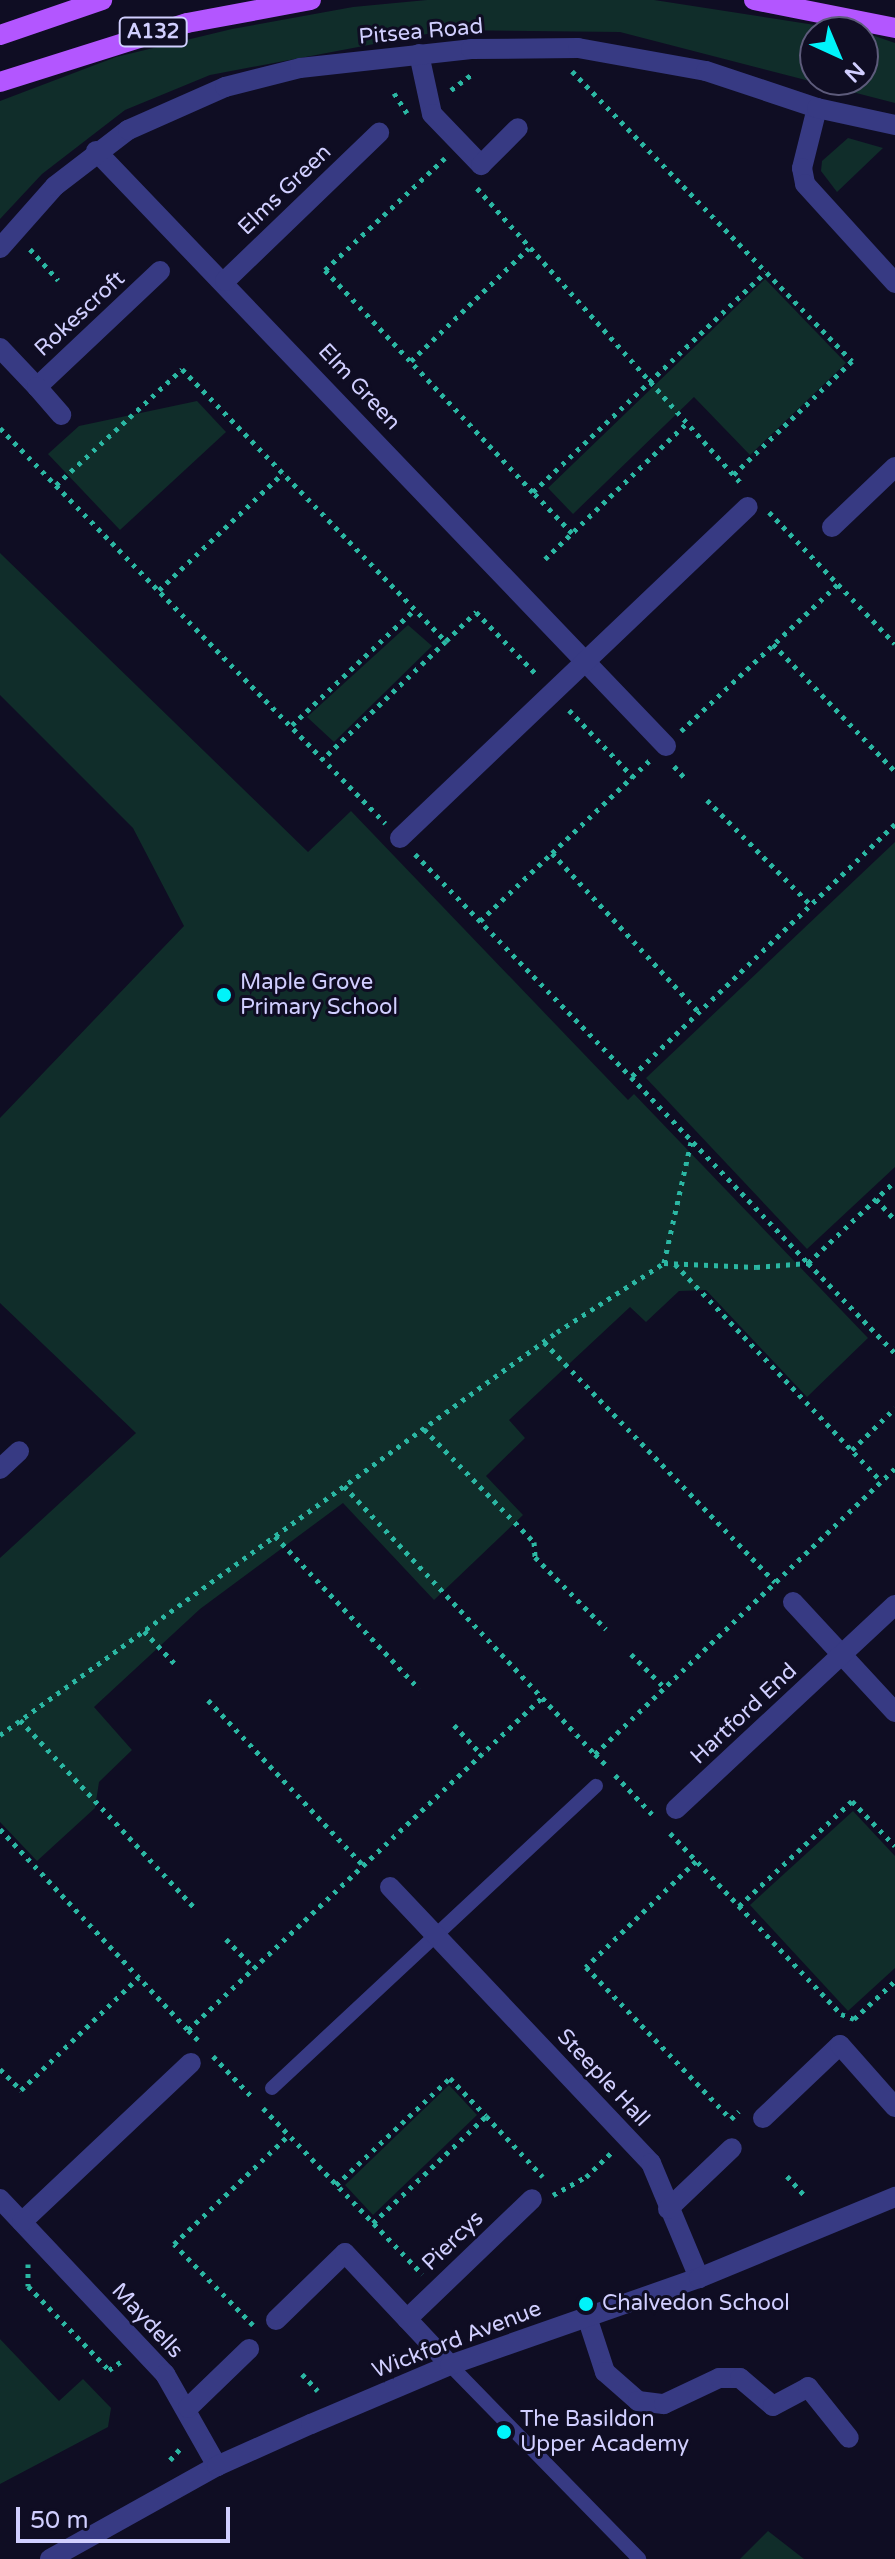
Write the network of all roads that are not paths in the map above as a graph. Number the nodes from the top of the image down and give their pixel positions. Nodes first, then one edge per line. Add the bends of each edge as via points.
1 (102, 0) edge
2 (311, 0) edge
3 (754, 0) edge
4 (895, 28) edge
5 (0, 35) edge
6 (419, 54) junction
7 (0, 82) edge
8 (817, 108) junction
9 (895, 125) edge
10 (518, 128) dead end
11 (379, 133) dead end
12 (96, 151) junction
13 (0, 248) edge
14 (160, 271) dead end
15 (225, 281) junction
16 (895, 283) edge
17 (0, 348) edge
18 (37, 387) junction
19 (61, 415) dead end
20 (895, 467) edge
21 (754, 502) road end
22 (832, 527) dead end
23 (582, 660) junction
24 (666, 746) road end
25 (400, 838) road end
26 (19, 1451) dead end
27 (0, 1469) edge
28 (793, 1602) dead end
29 (895, 1605) edge
30 (844, 1655) junction
31 (895, 1712) edge
32 (596, 1786) dead end
33 (676, 1809) dead end
34 (390, 1887) dead end
35 (435, 1936) junction
36 (191, 2063) dead end
37 (272, 2088) dead end
38 (895, 2104) edge
39 (763, 2118) dead end
40 (732, 2148) dead end
41 (895, 2197) edge
42 (0, 2199) edge
43 (532, 2199) road end
44 (668, 2209) junction
45 (22, 2222) junction
46 (699, 2278) junction
47 (587, 2317) junction
48 (407, 2319) junction
49 (450, 2365) junction
50 (188, 2408) junction
51 (849, 2438) dead end
52 (217, 2466) junction
53 (50, 2559) edge
54 (639, 2559) edge

1 - 5 main road, A132
2 - 7 main road, A132 via 173,27
3 - 4 main road
6 - 8 street, Pitsea Road via 578,48 706,71
6 - 10 street via 432,114 481,165
6 - 12 street, Pitsea Road via 300,68 225,87 162,112
8 - 9 street, Pitsea Road
8 - 16 street via 802,168 805,184
11 - 15 street, Elms Green
12 - 13 street, Pitsea Road via 55,186
12 - 15 street, Elm Green
14 - 18 street, Rokescroft
15 - 23 street, Elm Green
17 - 18 street, Rokescroft
18 - 19 street
20 - 22 street
21 - 23 street
23 - 24 street, Elm Green
23 - 25 street
26 - 27 street
28 - 30 street
29 - 30 street, Hartford End
30 - 31 street
30 - 33 street, Hartford End
32 - 35 lane
34 - 35 street, Steeple Hall
35 - 37 lane
35 - 44 street, Steeple Hall via 651,2163
36 - 45 street
38 - 39 street via 840,2045
40 - 44 street
41 - 46 street, Wickford Avenue
42 - 45 street, Maydells
43 - 48 street, Piercys
44 - 46 street, Steeple Hall
45 - 50 street, Maydells via 165,2374
46 - 47 street, Wickford Avenue
47 - 49 street, Wickford Avenue
47 - 51 street via 605,2372 638,2401 664,2404 719,2378 740,2378 773,2406 808,2387
48 - 49 street
48 - 50 street via 345,2253
49 - 52 street, Wickford Avenue
49 - 54 lane
50 - 52 street, Maydells
52 - 53 street, Wickford Avenue

